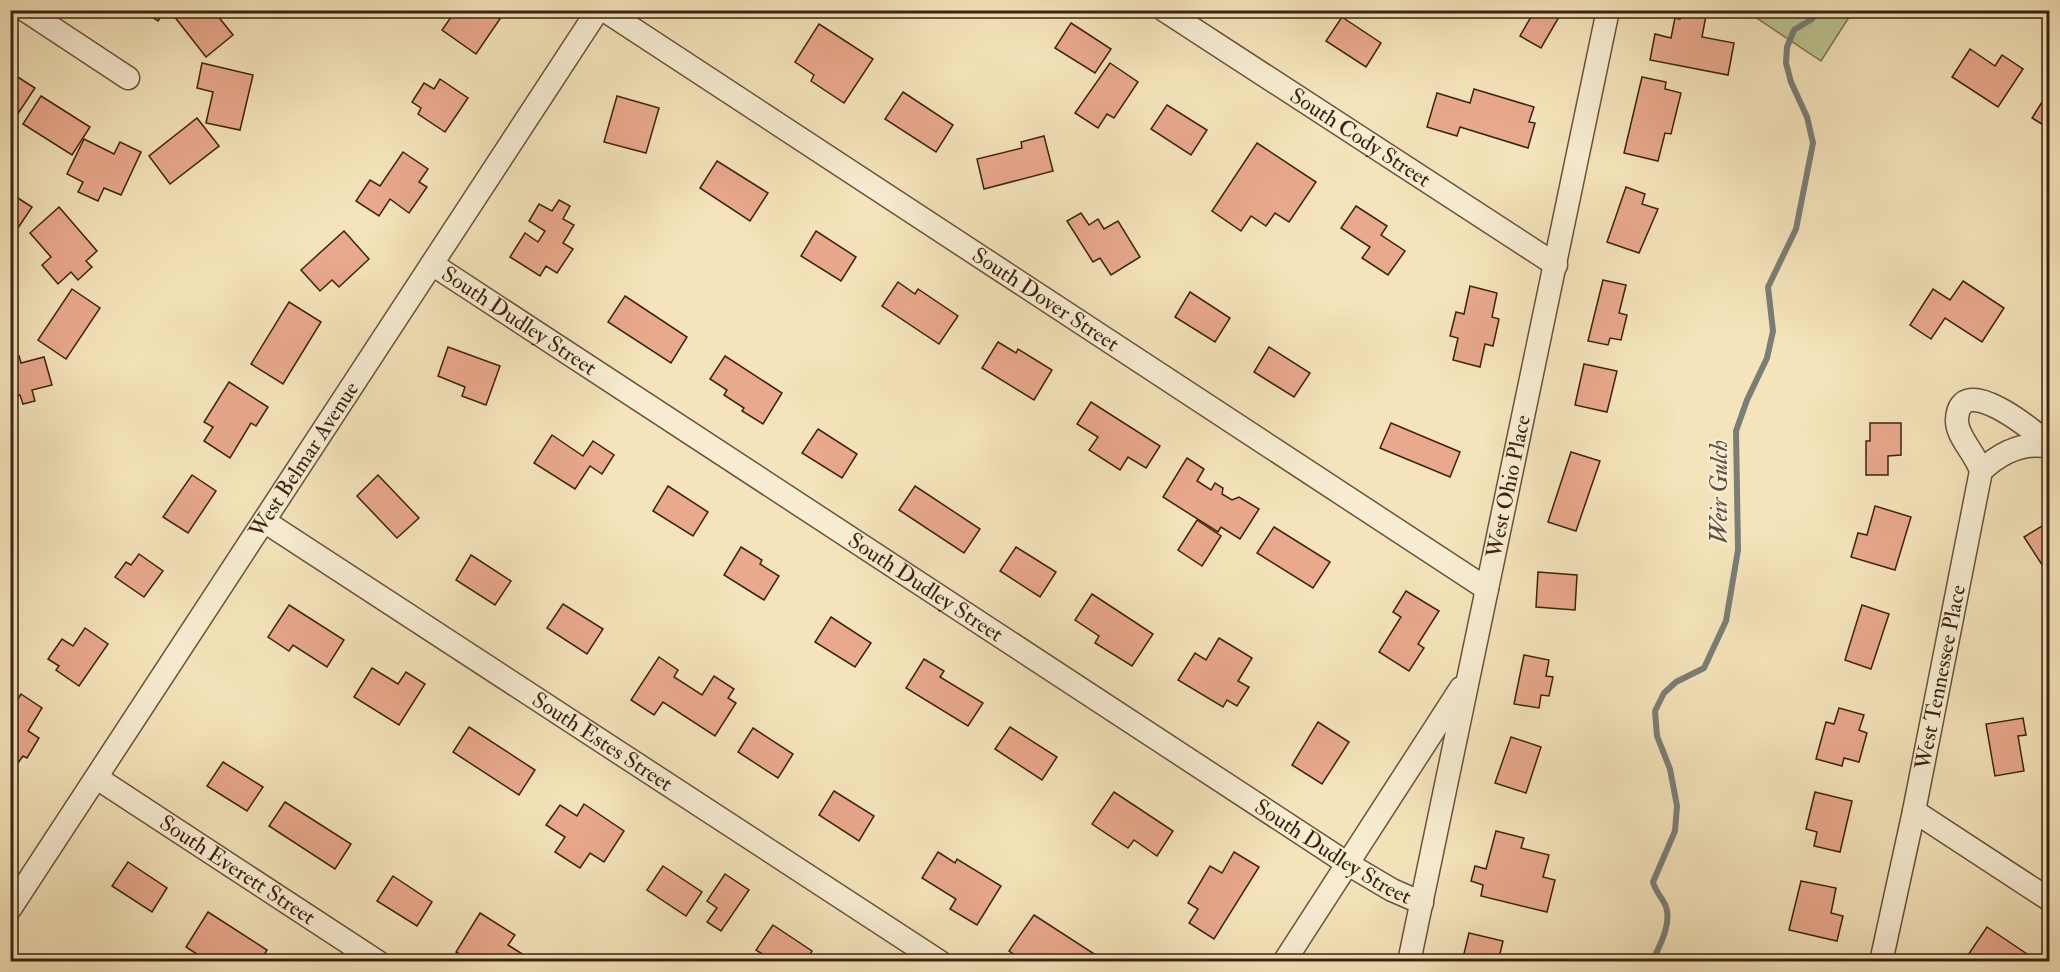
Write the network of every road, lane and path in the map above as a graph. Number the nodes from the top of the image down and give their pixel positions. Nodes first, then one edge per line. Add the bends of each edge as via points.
1 (25, 10) edge
2 (598, 10) edge
3 (604, 10) edge
4 (1164, 10) edge
5 (1608, 10) edge
6 (128, 78) dead end
7 (432, 264) junction
8 (1556, 265) junction
9 (2049, 446) edge
10 (1981, 471) junction
11 (264, 521) junction
12 (1487, 589) junction
13 (1469, 677) junction
14 (97, 778) junction
15 (1914, 811) junction
16 (1348, 864) junction
17 (2049, 900) edge
18 (1422, 903) junction
19 (10, 909) edge
20 (378, 962) edge
21 (940, 962) edge
22 (1284, 962) edge
23 (1409, 962) edge
24 (1881, 962) edge

1 - 6 street
2 - 7 street, West Belmar Avenue
3 - 12 street, South Dover Street
4 - 8 street, South Cody Street
5 - 8 street, West Ohio Place
7 - 11 street, West Belmar Avenue
7 - 16 street, South Dudley Street
8 - 12 street, West Ohio Place
9 - 10 street via 2020,446 1991,461
9 - 10 street via 1992,404 1980,399 1969,401 1960,409 1959,433 1977,457
10 - 15 street, West Tennessee Place
11 - 14 street, West Belmar Avenue
11 - 21 street, South Estes Street
12 - 13 street, West Ohio Place
13 - 16 street
13 - 18 street, West Ohio Place
14 - 19 street, West Belmar Avenue
14 - 20 street, South Everett Street
15 - 17 street
15 - 24 street, West Tennessee Place
16 - 18 street, South Dudley Street via 1392,891
16 - 22 street
18 - 23 street, West Ohio Place

